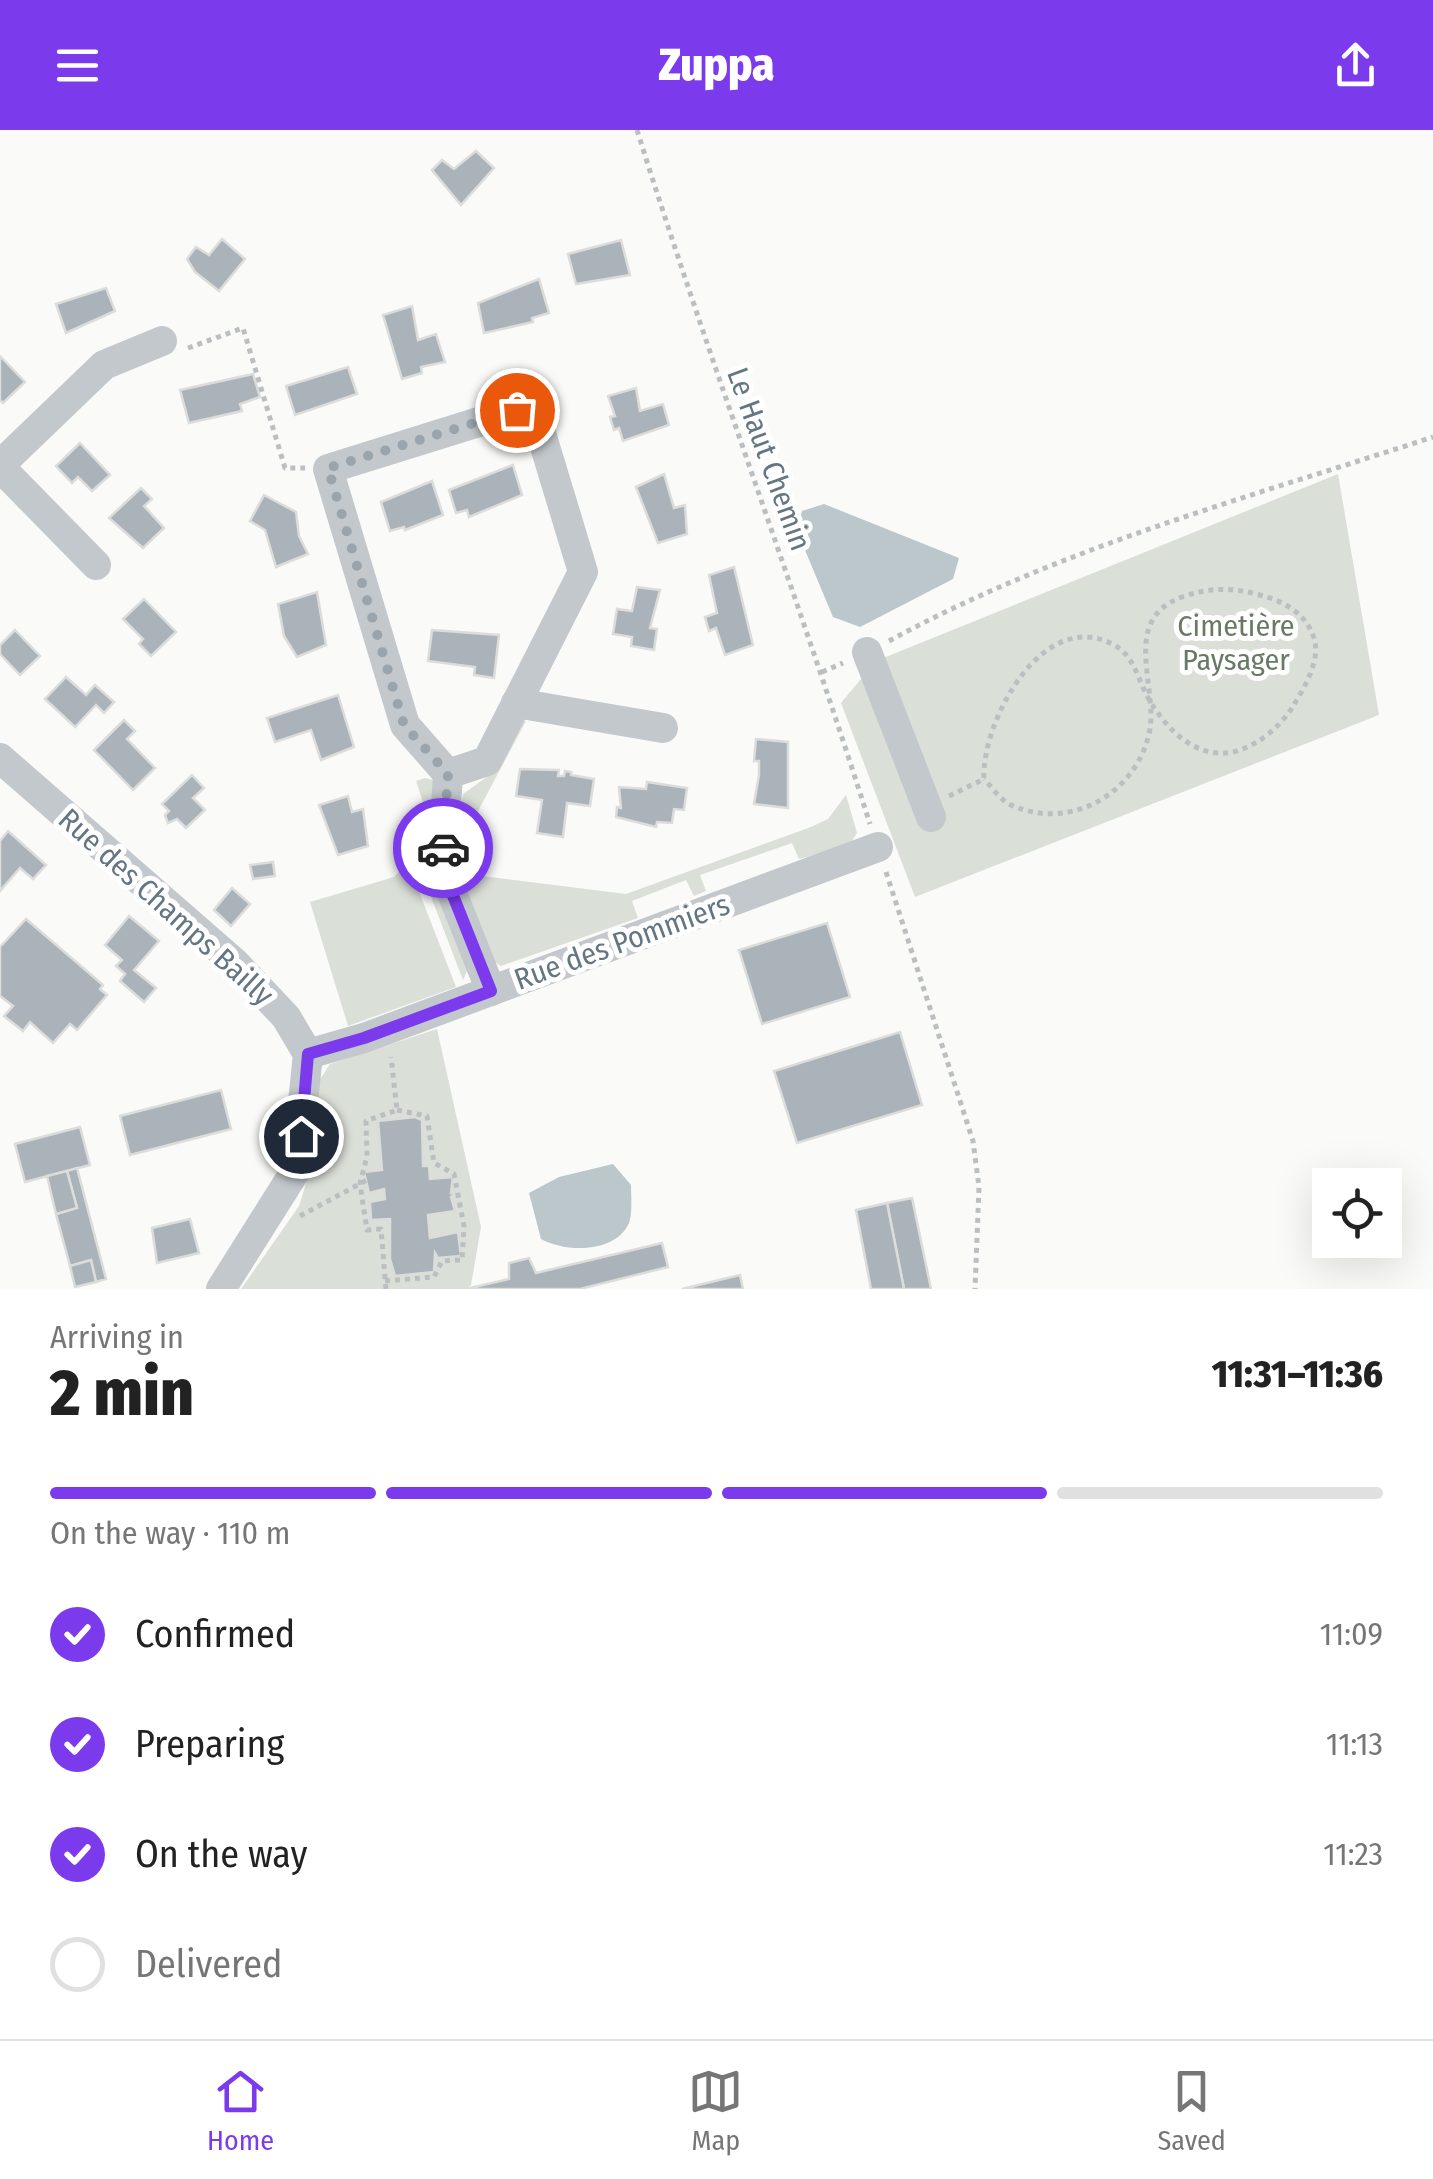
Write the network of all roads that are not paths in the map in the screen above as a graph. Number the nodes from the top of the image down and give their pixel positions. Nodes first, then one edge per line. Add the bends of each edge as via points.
1 (166, 348) road end
2 (0, 466) edge
3 (96, 565) dead end
4 (874, 649) road end
5 (516, 703) junction
6 (663, 728) dead end
7 (0, 758) edge
8 (448, 774) junction
9 (931, 817) road end
10 (878, 847) road end
11 (491, 991) junction
12 (308, 1054) junction
13 (221, 1289) edge

1 - 2 street via 104,365
2 - 3 street
4 - 9 street
5 - 6 street
5 - 8 street via 487,761
5 - 8 street via 583,572 540,430 517,410 328,468 404,725
7 - 12 street, Rue des Champs Bailly via 235,963 286,1018
8 - 11 street via 448,883
10 - 11 street, Rue des Pommiers
11 - 12 street, Rue des Pommiers
12 - 13 street via 296,1170

